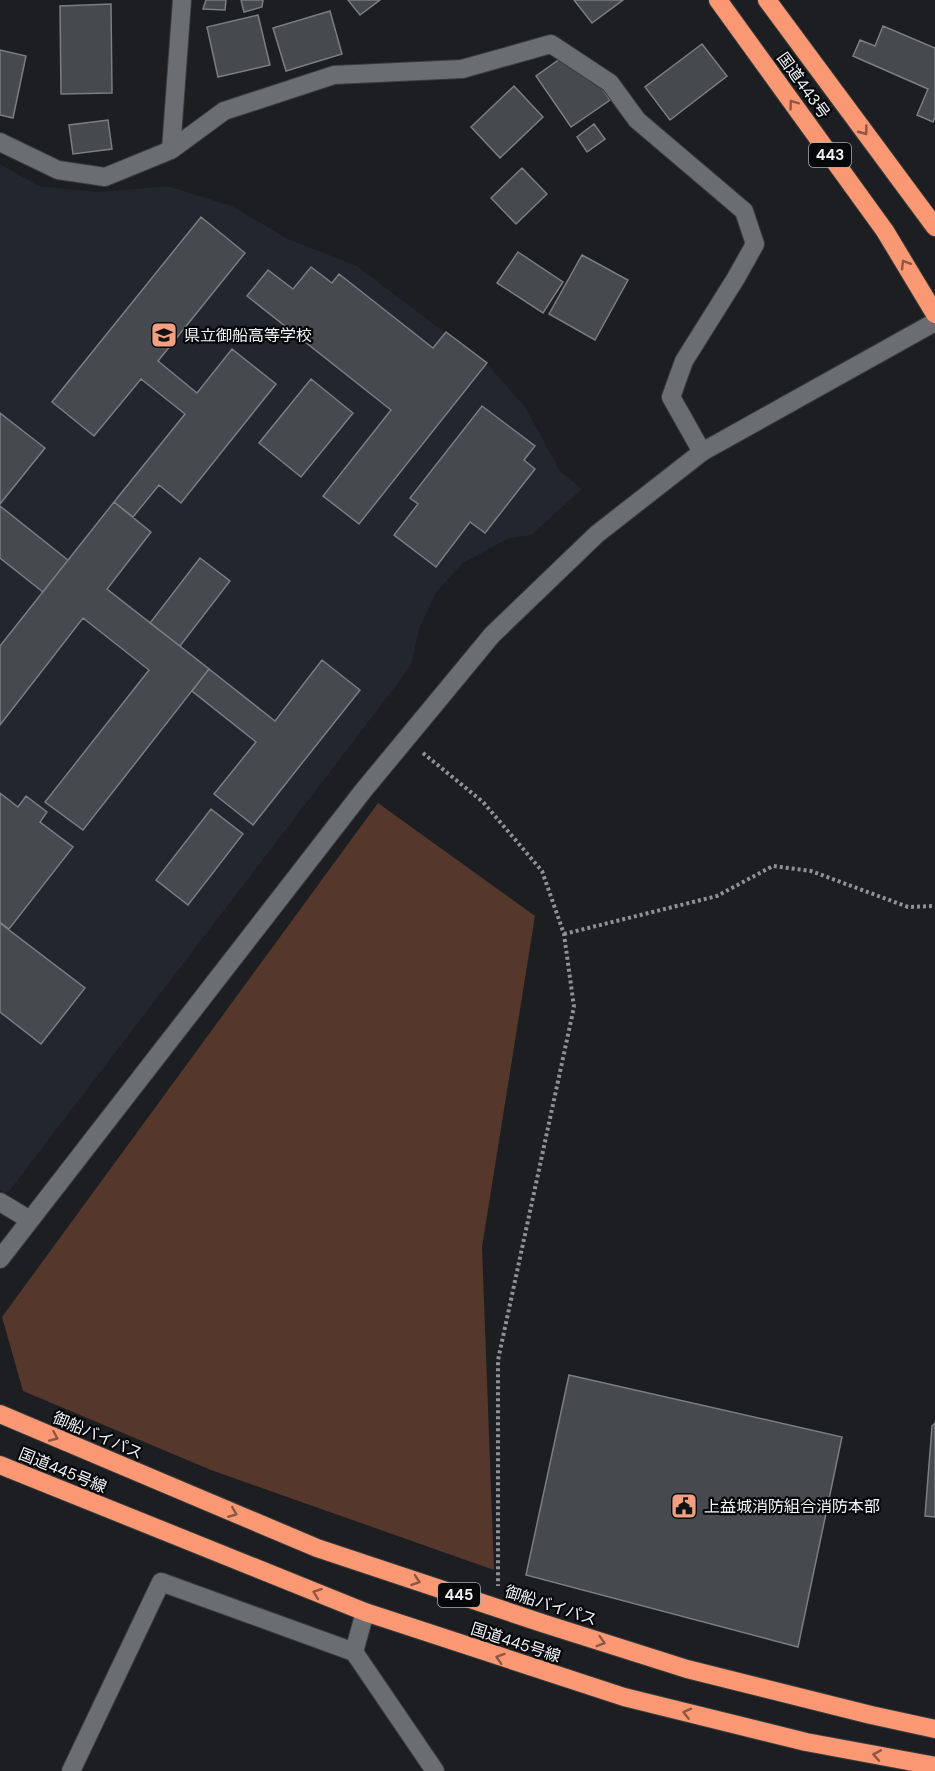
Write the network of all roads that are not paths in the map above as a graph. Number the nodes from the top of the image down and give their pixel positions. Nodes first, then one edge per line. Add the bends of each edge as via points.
1 (182, 0) edge
2 (718, 0) edge
3 (767, 0) edge
4 (0, 142) edge
5 (171, 150) junction
6 (935, 227) edge
7 (935, 314) edge
8 (935, 322) edge
9 (702, 452) junction
10 (0, 1202) edge
11 (30, 1220) junction
12 (0, 1258) edge
13 (0, 1414) edge
14 (0, 1465) edge
15 (365, 1612) junction
16 (354, 1652) junction
17 (935, 1728) edge
18 (935, 1766) edge
19 (71, 1771) edge
20 (435, 1771) edge

1 - 5 street
7 -> 2 highway, 国道443号 / 443 via 885,231
3 -> 6 highway, 国道443号 / 443
4 - 5 street via 57,170 105,177
5 - 9 street via 224,111 334,75 462,69 551,44 610,83 638,120 744,211 755,244 684,361 671,397
8 - 9 street
9 - 11 street via 597,534 492,635 356,800
10 - 11 street
11 - 12 street
13 -> 17 highway, 御船バイパス / 445 via 317,1548 687,1669
15 -> 14 highway, 国道445号線
15 - 16 street
18 -> 15 highway, 国道445号線 via 806,1742 624,1698
16 - 19 street via 161,1582
16 - 20 street

